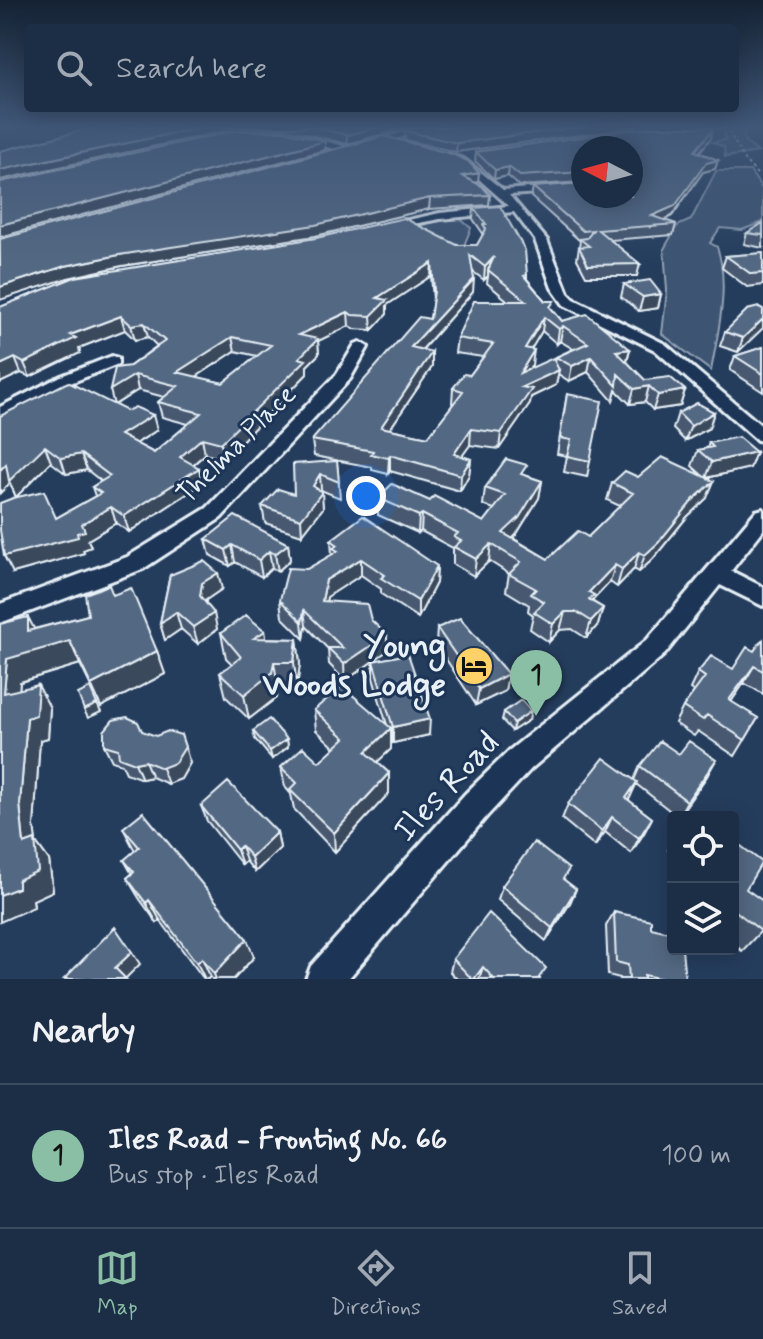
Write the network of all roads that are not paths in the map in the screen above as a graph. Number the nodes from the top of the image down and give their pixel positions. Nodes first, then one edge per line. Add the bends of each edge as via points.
1 (479, 173) edge
2 (571, 188) edge
3 (500, 193) junction
4 (515, 209) junction
5 (375, 231) edge
6 (360, 347) dead end
7 (112, 361) dead end
8 (0, 414) edge
9 (763, 436) edge
10 (763, 516) edge
11 (718, 574) junction
12 (763, 597) edge
13 (0, 614) edge
14 (324, 979) edge

1 - 3 street
2 - 3 street
3 - 4 street
4 - 5 street via 440,216
4 - 9 street via 542,241 563,296 660,347
6 - 13 street, Thelma Place via 344,376 214,513 135,563
7 - 8 street
10 - 11 street, Iles Road
11 - 12 street
11 - 14 street, Iles Road via 656,647 558,726 476,805

